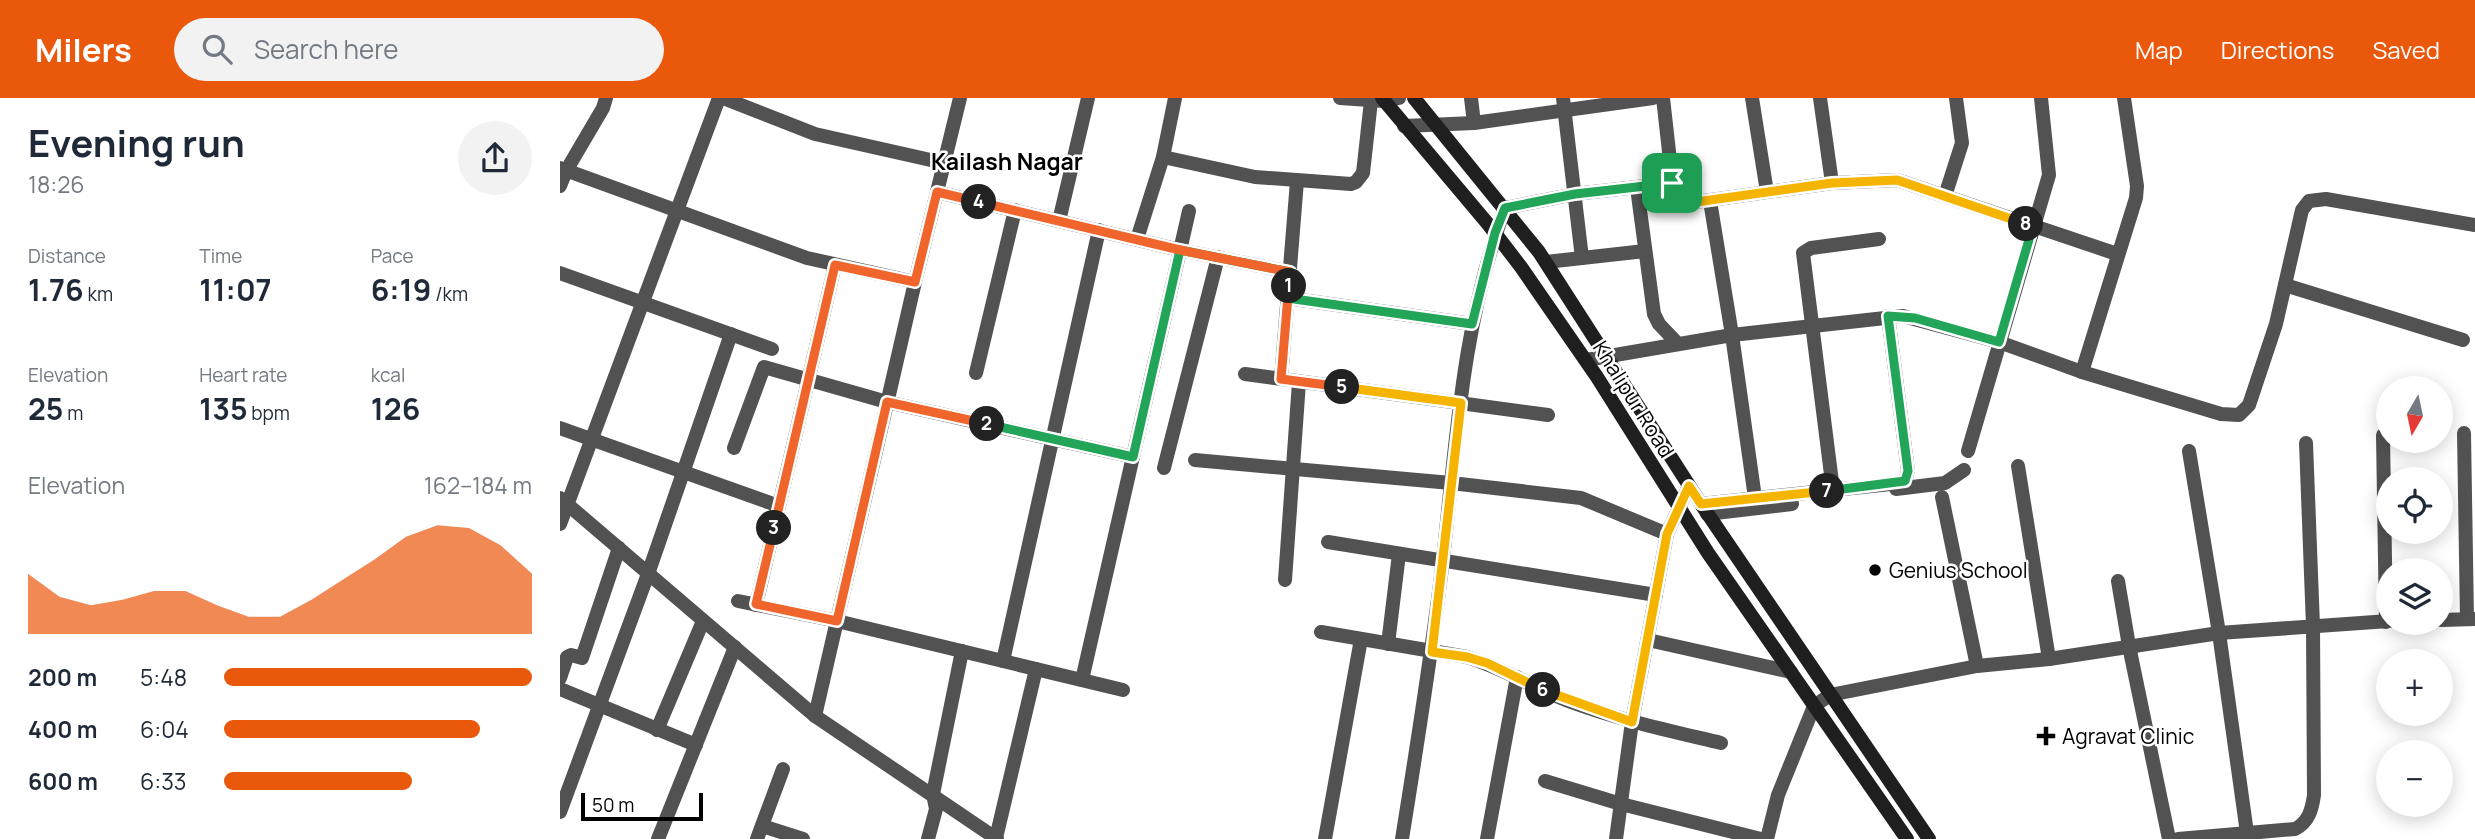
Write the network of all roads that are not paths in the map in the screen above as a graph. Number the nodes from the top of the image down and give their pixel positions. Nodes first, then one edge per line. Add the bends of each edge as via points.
1 (606, 98) edge
2 (721, 98) edge
3 (960, 98) edge
4 (1088, 98) edge
5 (1175, 98) edge
6 (1340, 98) edge
7 (1414, 98) edge
8 (1471, 98) edge
9 (1653, 98) edge
10 (1663, 98) edge
11 (1752, 98) edge
12 (1820, 98) edge
13 (1956, 98) edge
14 (2041, 98) edge
15 (2124, 98) edge
16 (1384, 99) edge
17 (1564, 104) edge
18 (1474, 123) junction
19 (1404, 126) junction
20 (1437, 126) junction
21 (1163, 157) junction
22 (944, 163) junction
23 (563, 169) edge
24 (1297, 181) junction
25 (1672, 183) junction
26 (1832, 183) junction
27 (560, 186) edge
28 (1637, 188) junction
29 (937, 192) junction
30 (1767, 192) junction
31 (1575, 194) junction
32 (1945, 196) junction
33 (1710, 201) junction
34 (1505, 208) junction
35 (1015, 210) junction
36 (1189, 211) dead end
37 (676, 212) junction
38 (1059, 221) junction
39 (2475, 225) edge
40 (2033, 226) junction
41 (1098, 230) junction
42 (1495, 233) junction
43 (1137, 239) junction
44 (1879, 239) dead end
45 (1180, 250) junction
46 (1645, 251) junction
47 (2117, 254) junction
48 (1218, 257) junction
49 (1582, 258) junction
50 (1546, 262) junction
51 (835, 265) junction
52 (1290, 272) junction
53 (560, 273) edge
54 (915, 282) junction
55 (2285, 285) junction
56 (1287, 298) junction
57 (642, 303) junction
58 (1888, 316) junction
59 (1472, 324) junction
60 (1813, 326) junction
61 (731, 334) junction
62 (1732, 335) junction
63 (2463, 340) dead end
64 (1999, 342) junction
65 (1678, 344) junction
66 (772, 349) dead end
67 (1607, 356) junction
68 (1586, 360) junction
69 (2082, 372) junction
70 (976, 373) dead end
71 (1245, 374) dead end
72 (1281, 379) junction
73 (808, 380) junction
74 (1299, 382) junction
75 (887, 402) junction
76 (1461, 403) junction
77 (1548, 415) dead end
78 (560, 428) edge
79 (2464, 433) dead end
80 (1051, 438) junction
81 (592, 439) junction
82 (2306, 443) dead end
83 (734, 448) dead end
84 (1968, 451) dead end
85 (2189, 452) dead end
86 (2383, 453) edge
87 (1133, 457) junction
88 (1195, 460) dead end
89 (2018, 466) dead end
90 (1164, 468) dead end
91 (1293, 469) junction
92 (1964, 470) dead end
93 (683, 472) junction
94 (1451, 483) junction
95 (1689, 486) junction
96 (1833, 491) junction
97 (1942, 497) dead end
98 (1755, 498) junction
99 (564, 501) edge
100 (779, 506) junction
101 (1678, 509) junction
102 (1704, 509) junction
103 (561, 521) edge
104 (1667, 534) junction
105 (1328, 542) dead end
106 (619, 548) junction
107 (1399, 554) junction
108 (2386, 558) edge
109 (1443, 561) junction
110 (648, 573) junction
111 (1285, 580) dead end
112 (2118, 581) dead end
113 (1656, 596) junction
114 (737, 600) dead end
115 (756, 604) junction
116 (2471, 619) edge
117 (2453, 620) edge
118 (703, 621) junction
119 (837, 621) junction
120 (2376, 623) edge
121 (2313, 626) junction
122 (1321, 632) dead end
123 (2220, 633) junction
124 (1361, 639) junction
125 (1648, 640) junction
126 (1388, 644) junction
127 (2129, 646) junction
128 (735, 647) junction
129 (962, 651) junction
130 (1432, 652) junction
131 (2049, 659) junction
132 (1003, 661) junction
133 (1977, 666) junction
134 (1036, 669) junction
135 (1791, 672) junction
136 (1517, 677) junction
137 (560, 678) edge
138 (1082, 680) junction
139 (560, 689) edge
140 (1123, 690) dead end
141 (1830, 695) junction
142 (599, 706) junction
143 (1814, 706) junction
144 (815, 716) junction
145 (1632, 722) junction
146 (657, 730) junction
147 (1721, 743) dead end
148 (696, 746) junction
149 (783, 769) dead end
150 (1545, 781) dead end
151 (933, 794) junction
152 (1621, 804) junction
153 (560, 812) edge
154 (760, 832) edge
155 (2248, 832) junction
156 (658, 839) edge
157 (803, 839) edge
158 (928, 839) edge
159 (996, 839) edge
160 (1325, 839) edge
161 (1402, 839) edge
162 (1487, 839) edge
163 (1616, 839) edge
164 (1761, 839) edge
165 (1767, 839) edge
166 (1907, 839) edge
167 (1929, 839) edge
168 (2169, 839) edge
169 (2178, 839) edge

1 - 23 street
2 - 22 street via 816,135
2 - 37 street
3 - 22 street
4 - 38 street
5 - 21 street
6 - 16 street
7 - 20 street, Khalipur Road
8 - 18 street
9 - 17 street
10 - 25 street
11 - 30 street
12 - 26 street
13 - 32 street via 1962,143
14 - 40 street via 2049,175
15 - 47 street via 2137,186
16 - 19 street, Khalipur Road
16 - 24 street via 1360,178 1351,184
17 - 18 street
17 - 31 street
18 - 20 street
19 - 20 street
19 - 42 street, Khalipur Road
20 - 34 street, Khalipur Road
21 - 24 street
21 - 43 street
22 - 29 street
23 - 27 street
23 - 37 street
24 - 52 street
25 - 28 street
25 - 33 street via 1675,205
26 - 30 street
26 - 32 street via 1897,180
28 - 31 street
28 - 46 street
29 - 35 street
29 - 54 street
30 - 33 street
31 - 34 street
31 - 49 street
32 - 40 street
33 - 62 street
34 - 42 street
34 - 50 street, Khalipur Road
35 - 38 street
35 - 70 street
36 - 45 street
37 - 51 street
37 - 57 street
38 - 41 street
39 - 55 street via 2315,199 2302,210
40 - 47 street
40 - 64 street
41 - 43 street
41 - 80 street
42 - 59 street
42 - 68 street, Khalipur Road
43 - 45 street
44 - 60 street via 1805,251 1802,257
45 - 48 street
45 - 87 street
46 - 49 street
46 - 65 street via 1654,314
47 - 69 street
48 - 52 street
48 - 90 street
49 - 50 street
50 - 67 street, Khalipur Road
51 - 54 street
51 - 73 street
52 - 56 street
53 - 57 street
54 - 75 street
55 - 63 street
55 - 69 street via 2249,405 2239,415 2221,414
56 - 59 street
56 - 72 street
57 - 61 street
57 - 81 street
58 - 60 street
58 - 64 street via 1915,318
58 - 96 street via 1907,476 1900,483
59 - 76 street
60 - 62 street
60 - 96 street
61 - 66 street
61 - 93 street
62 - 65 street
62 - 98 street
64 - 69 street
64 - 84 street
65 - 67 street
67 - 68 street
67 - 95 street, Khalipur Road
68 - 101 street, Khalipur Road
71 - 72 street
72 - 74 street
73 - 75 street
73 - 83 street via 764,367
73 - 100 street
74 - 76 street
74 - 91 street
75 - 80 street
75 - 119 street
76 - 77 street
76 - 94 street
78 - 81 street
79 - 116 street
80 - 87 street
80 - 132 street
81 - 93 street
81 - 99 street
82 - 121 street
85 - 123 street
86 - 108 street
87 - 138 street
88 - 91 street
89 - 131 street
91 - 94 street
91 - 111 street
92 - 102 street via 1945,483
93 - 100 street
93 - 110 street
94 - 104 street via 1581,498
94 - 109 street
95 - 101 street
95 - 102 street, Khalipur Road
96 - 98 street
97 - 133 street
98 - 102 street
99 - 103 street
99 - 106 street
100 - 115 street
101 - 104 street
101 - 135 street, Khalipur Road
102 - 141 street, Khalipur Road
104 - 113 street
105 - 107 street
106 - 110 street
106 - 137 street via 582,658 567,657
107 - 109 street
107 - 126 street
109 - 113 street
109 - 130 street
110 - 118 street
110 - 142 street
112 - 127 street
113 - 125 street
114 - 115 street
115 - 119 street
116 - 117 street
118 - 128 street
118 - 146 street
119 - 129 street
119 - 144 street
120 - 121 street
121 - 123 street
121 - 155 street via 2312,809 2295,829
122 - 124 street
123 - 127 street
123 - 155 street
124 - 126 street
124 - 160 street
125 - 135 street
125 - 145 street
126 - 130 street
127 - 131 street
127 - 168 street
128 - 144 street
128 - 148 street
129 - 132 street
129 - 151 street
130 - 136 street via 1467,657
130 - 161 street
131 - 133 street
132 - 134 street
133 - 141 street
134 - 138 street
134 - 159 street
135 - 143 street, Khalipur Road
136 - 145 street via 1568,701
136 - 162 street
138 - 140 street
139 - 142 street
141 - 143 street
141 - 167 street, Khalipur Road
142 - 146 street
142 - 153 street
143 - 165 street via 1778,795
143 - 166 street, Khalipur Road
144 - 151 street
145 - 147 street
145 - 152 street
146 - 148 street
148 - 156 street
149 - 154 street
150 - 152 street
151 - 158 street via 936,809
151 - 159 street
152 - 163 street
152 - 164 street
154 - 157 street
155 - 169 street

